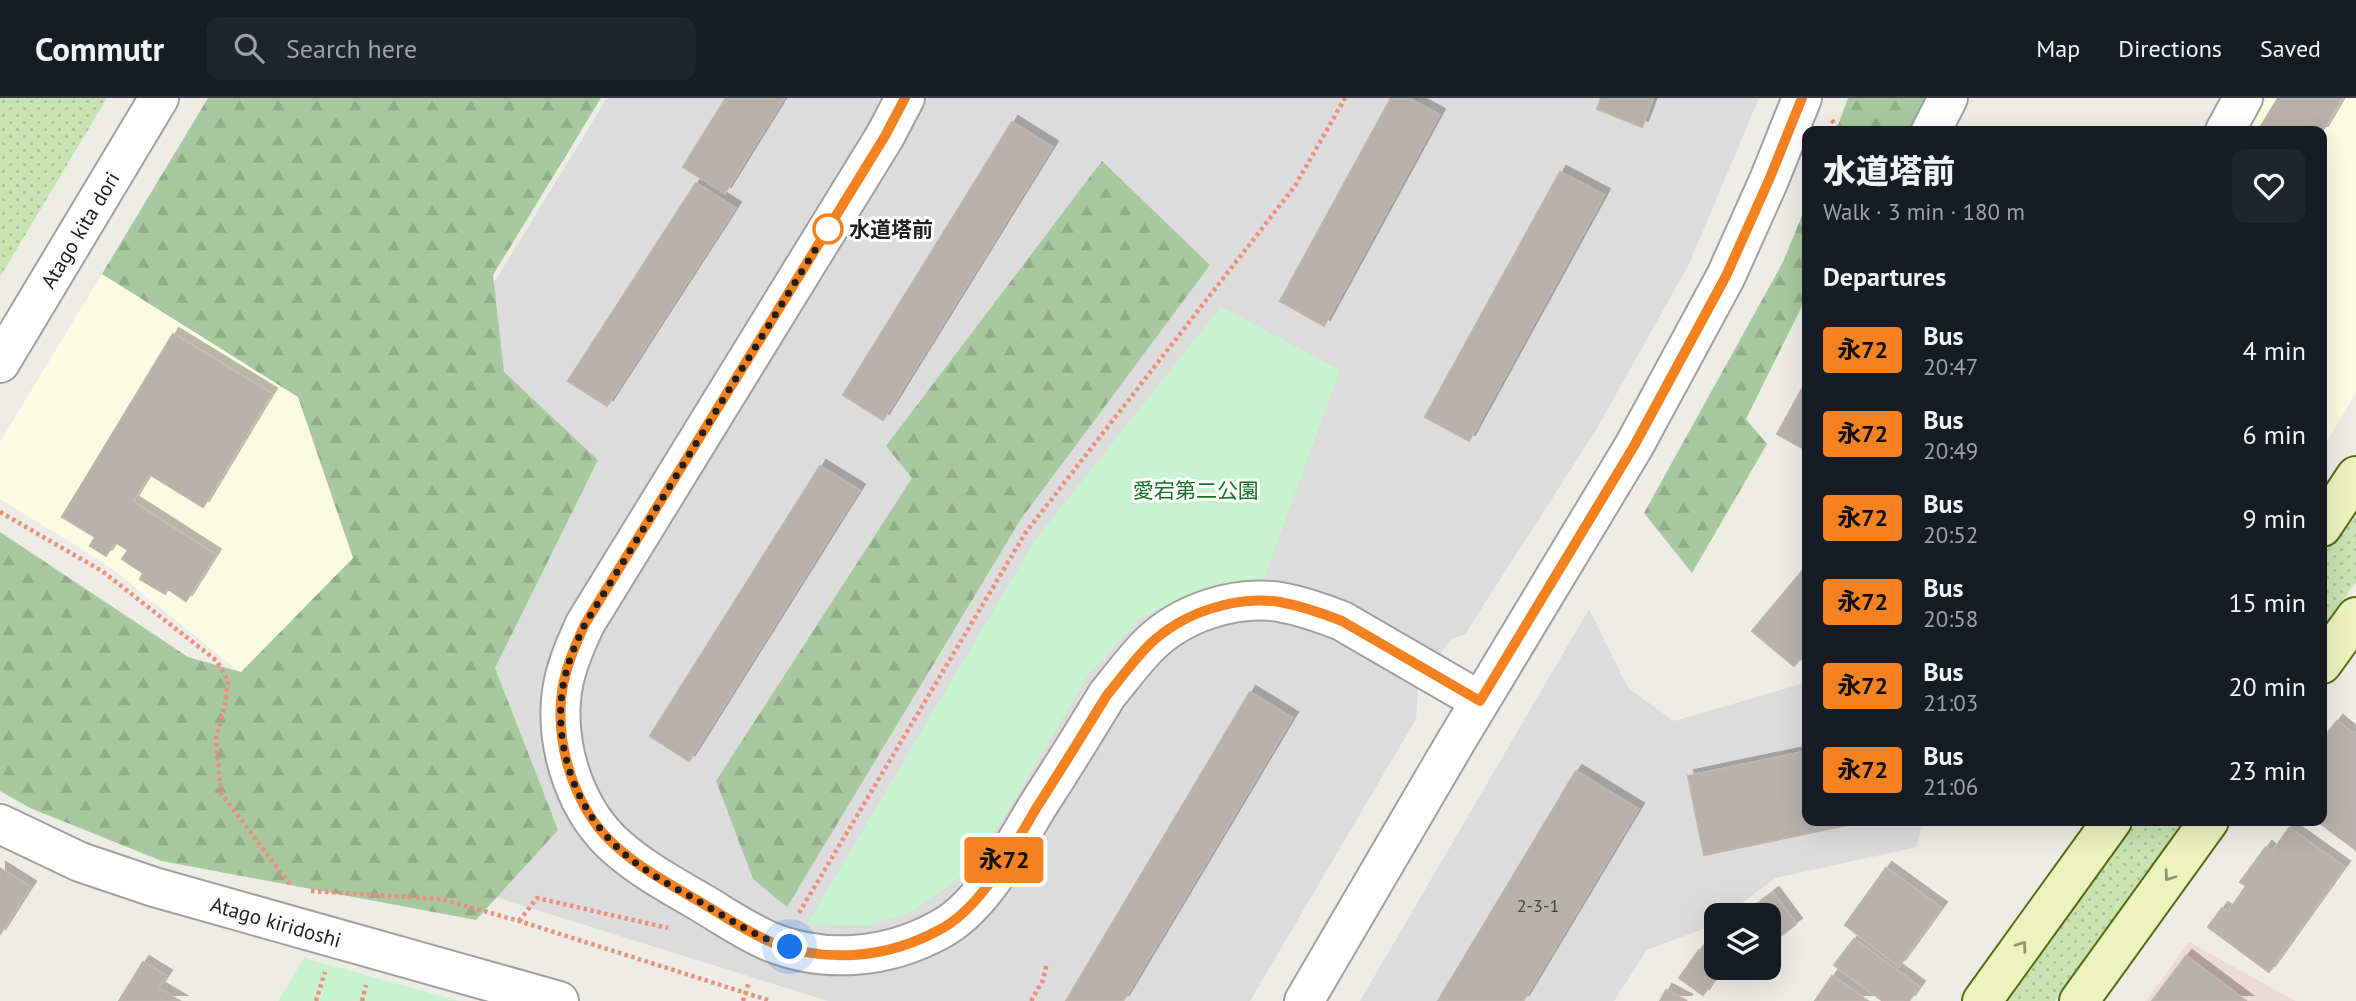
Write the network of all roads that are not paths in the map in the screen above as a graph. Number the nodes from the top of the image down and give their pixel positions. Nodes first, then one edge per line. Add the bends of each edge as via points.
1 (159, 98) edge
2 (905, 98) edge
3 (1948, 98) edge
4 (2243, 98) edge
5 (1817, 108) edge
6 (1805, 126) edge
7 (1934, 126) edge
8 (2228, 126) edge
9 (1802, 130) edge
10 (0, 363) edge
11 (2356, 476) edge
12 (2327, 520) edge
13 (2356, 617) edge
14 (2327, 657) edge
15 (1480, 701) junction
16 (0, 824) edge
17 (2108, 826) edge
18 (2205, 826) edge
19 (559, 1001) edge
20 (1304, 1001) edge
21 (1982, 1001) edge
22 (2078, 1001) edge

1 - 10 street, Atago kita dori
2 - 15 street via 585,624 566,670 561,699 566,762 593,819 615,846 772,942 834,955 881,952 942,929 964,911 989,883 1107,695 1151,643 1208,610 1232,603 1278,602 1342,621
3 - 7 street
4 - 8 street
5 - 6 street
9 - 15 street via 1769,180 1726,276 1634,446
11 - 12 main road
13 - 14 main road
15 - 20 street
16 - 19 street, Atago kiridoshi via 80,862 154,887
21 -> 17 main road
18 -> 22 main road

